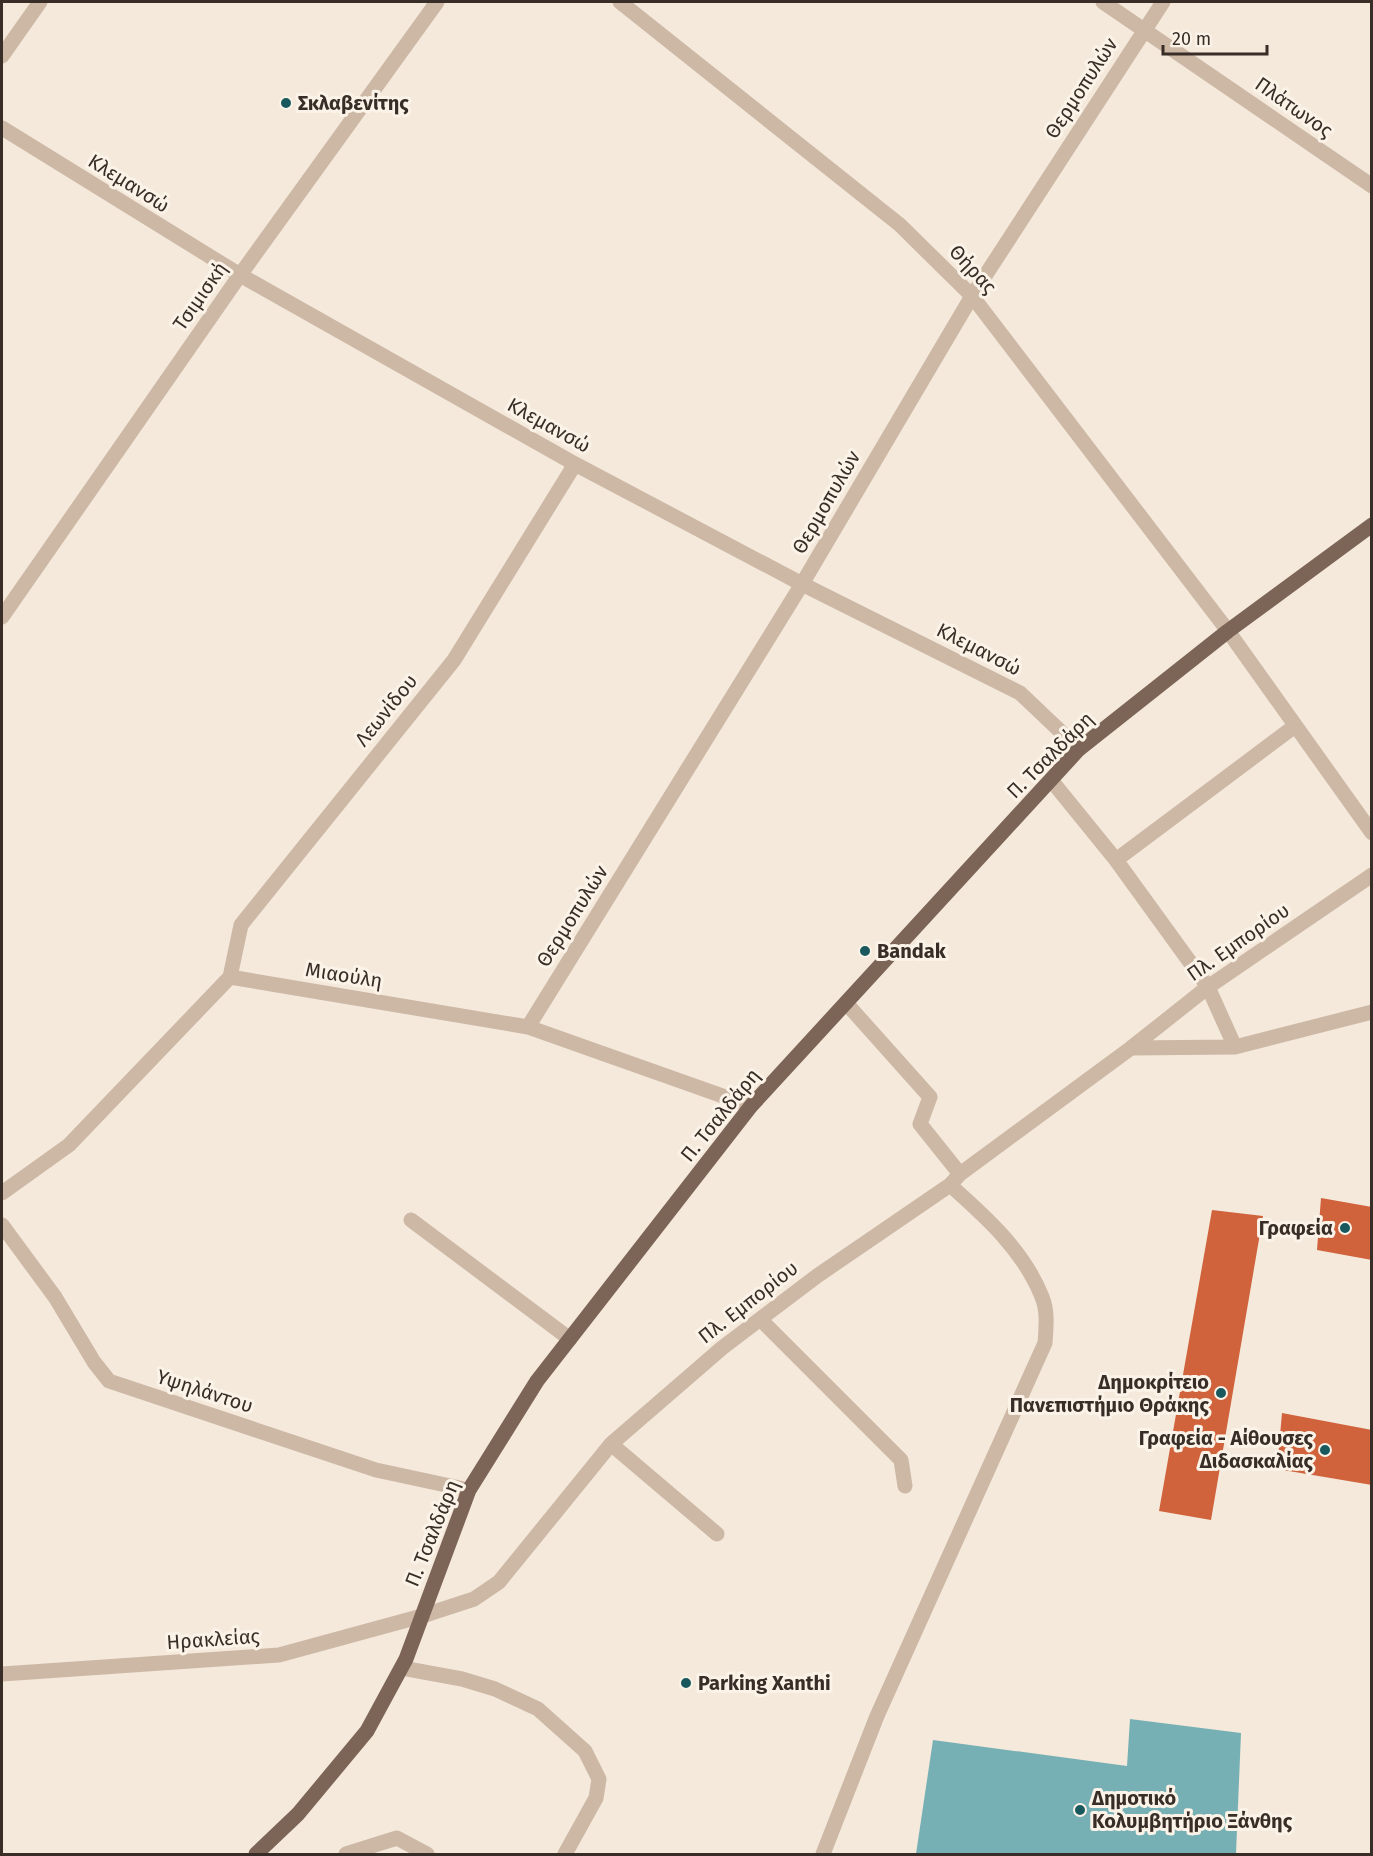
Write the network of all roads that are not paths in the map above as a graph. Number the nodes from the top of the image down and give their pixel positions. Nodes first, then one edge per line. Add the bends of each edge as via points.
1 (40, 2) edge
2 (437, 2) edge
3 (620, 2) edge
4 (1102, 2) edge
5 (1163, 2) edge
6 (1144, 28) junction
7 (2, 56) edge
8 (2, 128) edge
9 (1371, 186) edge
10 (240, 275) junction
11 (972, 296) junction
12 (575, 464) junction
13 (1371, 525) edge
14 (802, 584) junction
15 (2, 617) edge
16 (1228, 631) junction
17 (1295, 726) junction
18 (1079, 749) junction
19 (1051, 780) junction
20 (1371, 833) edge
21 (1116, 860) junction
22 (1371, 875) edge
23 (230, 977) junction
24 (1208, 987) junction
25 (846, 1003) junction
26 (1371, 1012) edge
27 (528, 1027) junction
28 (1235, 1047) junction
29 (1131, 1048) junction
30 (751, 1106) junction
31 (955, 1180) junction
32 (2, 1193) edge
33 (411, 1220) dead end
34 (2, 1225) edge
35 (760, 1318) junction
36 (570, 1339) junction
37 (611, 1444) junction
38 (905, 1486) dead end
39 (469, 1490) junction
40 (717, 1534) dead end
41 (422, 1616) junction
42 (402, 1668) junction
43 (2, 1674) edge
44 (256, 1854) edge
45 (346, 1854) edge
46 (427, 1854) edge
47 (565, 1854) edge
48 (823, 1854) edge

1 - 7 street
2 - 10 street, Τσιμισκή
3 - 11 street, Θήρας via 900,225
4 - 6 street, Πλάτωνος
5 - 6 street, Θερμοπυλών
6 - 9 street, Πλάτωνος
6 - 11 street, Θερμοπυλών
8 - 10 street, Κλεμανσώ
10 - 12 street, Κλεμανσώ
10 - 15 street, Τσιμισκή
11 - 14 street, Θερμοπυλών
11 - 16 street, Θήρας
12 - 14 street, Κλεμανσώ
12 - 23 street, Λεωνίδου via 454,660 241,925
13 - 16 main road, Π. Τσαλδάρη
14 - 18 street, Κλεμανσώ via 1020,693
14 - 27 street, Θερμοπυλών
16 - 17 street, Θήρας
16 - 18 main road, Π. Τσαλδάρη
17 - 20 street, Θήρας
17 - 21 street
18 - 19 main road, Π. Τσαλδάρη
19 - 21 street
19 - 25 main road, Π. Τσαλδάρη
21 - 24 street
22 - 24 street, Πλ. Εμπορίου
23 - 27 street, Μιαούλη
23 - 32 street via 69,1145
24 - 28 street
24 - 29 street, Πλ. Εμπορίου
25 - 30 main road, Π. Τσαλδάρη
25 - 31 street via 930,1097 920,1124
26 - 28 street
27 - 30 street, Μιαούλη
28 - 29 street
29 - 31 street, Πλ. Εμπορίου
30 - 36 main road, Π. Τσαλδάρη
31 - 35 street, Πλ. Εμπορίου
31 - 48 street via 1022,1260 1043,1298 1047,1320 1045,1343 877,1716
33 - 36 street
34 - 39 street, Υψηλάντου via 109,1381 376,1470
35 - 37 street, Πλ. Εμπορίου
35 - 38 street via 901,1460
36 - 39 main road, Π. Τσαλδάρη via 537,1381
37 - 40 street
37 - 41 street, Πλ. Εμπορίου via 499,1582 474,1599
39 - 41 main road, Π. Τσαλδάρη
41 - 42 main road, Π. Τσαλδάρη
41 - 43 street, Ηρακλείας via 279,1655
42 - 44 main road, Π. Τσαλδάρη via 367,1731 298,1814
42 - 47 street via 495,1689 538,1709 585,1751 599,1779 596,1798
45 - 46 street via 397,1838

